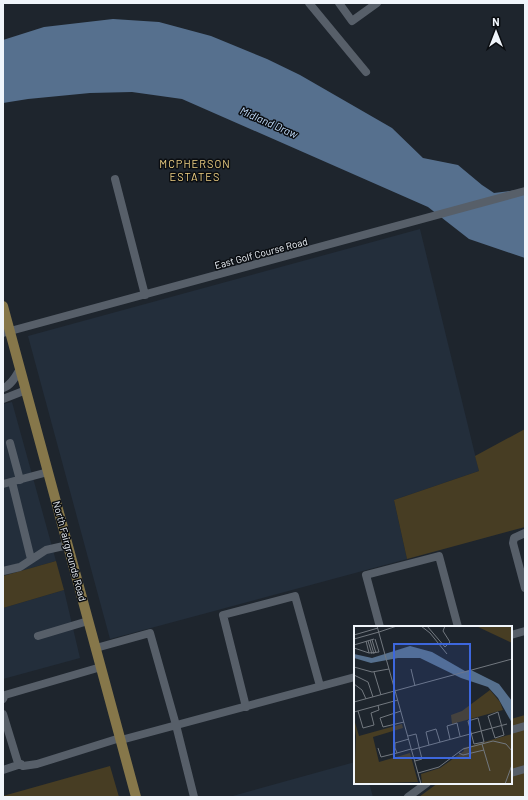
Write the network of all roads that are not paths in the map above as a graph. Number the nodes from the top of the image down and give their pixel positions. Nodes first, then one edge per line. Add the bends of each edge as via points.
1 (309, 3) edge
2 (339, 3) edge
3 (377, 3) edge
4 (366, 72) dead end
5 (115, 179) dead end
6 (525, 191) edge
7 (145, 295) junction
8 (3, 306) edge
9 (6, 332) edge
10 (20, 369) junction
11 (3, 388) edge
12 (26, 390) junction
13 (3, 399) edge
14 (10, 443) dead end
15 (48, 472) junction
16 (16, 481) junction
17 (3, 484) edge
18 (525, 533) edge
19 (68, 545) junction
20 (32, 559) junction
21 (3, 571) edge
22 (525, 588) edge
23 (88, 621) junction
24 (380, 626) edge
25 (458, 626) edge
26 (525, 631) edge
27 (512, 635) edge
28 (38, 636) dead end
29 (96, 648) junction
30 (101, 667) junction
31 (354, 677) edge
32 (320, 686) junction
33 (3, 699) edge
34 (246, 706) junction
35 (3, 714) edge
36 (176, 725) junction
37 (525, 726) edge
38 (512, 730) edge
39 (121, 739) junction
40 (21, 764) junction
41 (525, 769) edge
42 (3, 770) edge
43 (512, 773) edge
44 (426, 784) edge
45 (136, 797) edge
46 (194, 797) edge
47 (408, 797) edge

1 - 4 street
2 - 3 street via 352,21
5 - 7 street
6 - 7 street, East Golf Course Road
7 - 9 street, East Golf Course Road
8 - 9 main road, North Fairgrounds Road
9 - 10 main road, North Fairgrounds Road
10 - 11 street via 14,380
10 - 12 main road, North Fairgrounds Road
12 - 13 street
12 - 15 main road, North Fairgrounds Road
14 - 16 street
15 - 16 street
15 - 19 main road, North Fairgrounds Road
16 - 17 street
16 - 20 street
18 - 22 street via 514,538 513,543
19 - 20 street via 46,550
19 - 23 main road, North Fairgrounds Road
20 - 21 street via 20,567
23 - 28 street
23 - 29 main road, North Fairgrounds Road
24 - 25 street via 366,575 438,556
26 - 27 street
29 - 30 main road, North Fairgrounds Road
29 - 36 street via 150,633
30 - 33 street via 6,695
30 - 39 main road, North Fairgrounds Road
31 - 32 street
32 - 34 street
32 - 34 street via 295,596 222,615
34 - 36 street
35 - 40 street via 18,763
36 - 39 street
36 - 46 street
37 - 38 street
39 - 40 street via 37,764
39 - 45 main road, North Fairgrounds Road
40 - 42 street
41 - 43 street
44 - 47 street

